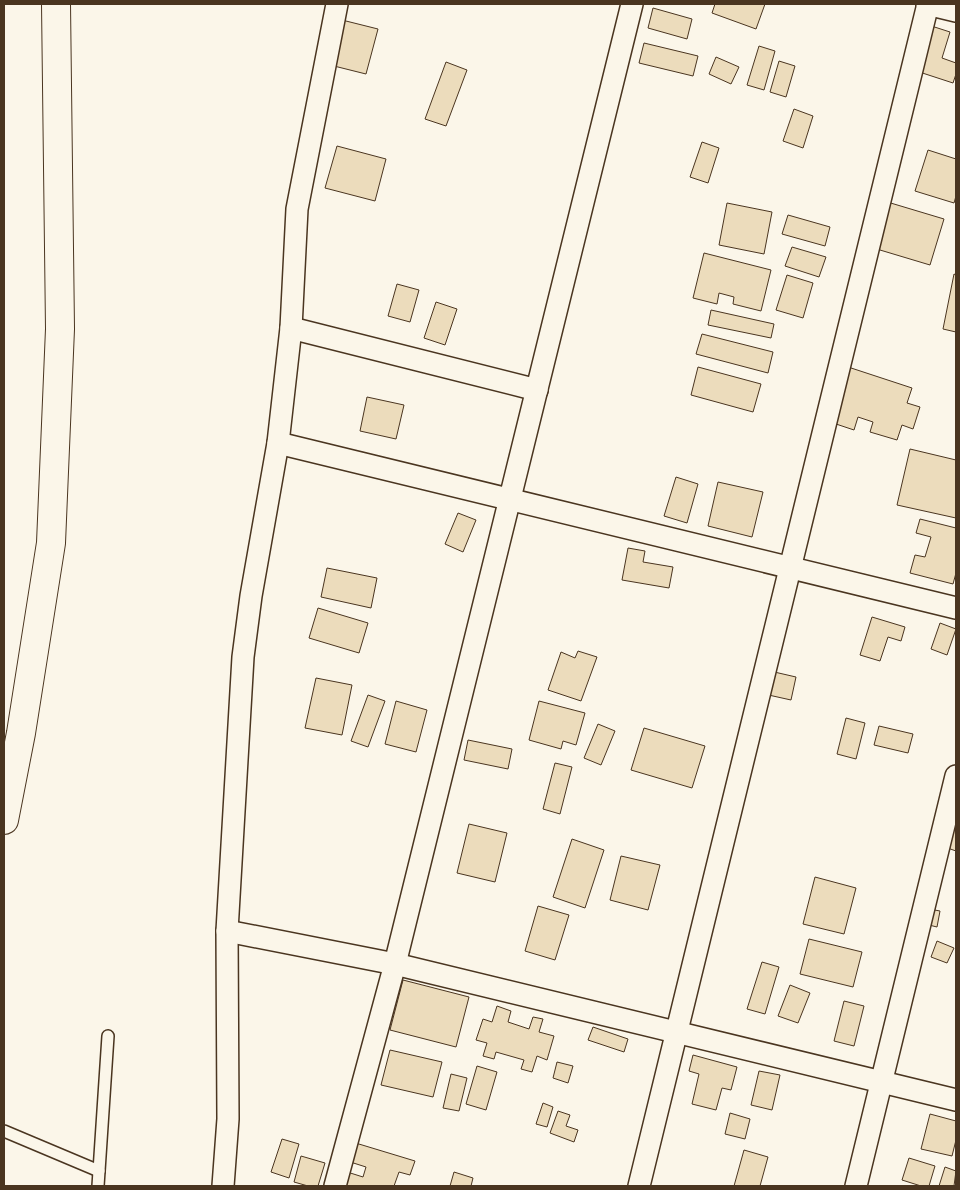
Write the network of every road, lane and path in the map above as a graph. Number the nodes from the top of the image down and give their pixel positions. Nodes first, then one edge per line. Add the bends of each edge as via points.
1 (56, 4) edge
2 (337, 4) edge
3 (632, 4) edge
4 (928, 4) edge
5 (956, 11) edge
6 (291, 328) junction
7 (536, 390) junction
8 (278, 443) junction
9 (509, 500) junction
10 (790, 568) junction
11 (956, 608) edge
12 (956, 776) edge
13 (4, 820) edge
14 (227, 931) junction
15 (395, 964) junction
16 (677, 1032) junction
17 (108, 1036) dead end
18 (882, 1082) junction
19 (956, 1100) edge
20 (4, 1131) edge
21 (99, 1171) junction
22 (98, 1186) edge
23 (223, 1186) edge
24 (335, 1186) edge
25 (639, 1186) edge
26 (856, 1186) edge

1 - 13 highway via 60,329 51,543
2 - 6 street via 297,209
3 - 7 street
4 - 5 street
4 - 10 street
6 - 7 street
6 - 8 street
7 - 9 street
8 - 9 street
8 - 14 street via 243,657
9 - 10 street
9 - 15 street
10 - 11 street
10 - 16 street
12 - 18 street
14 - 15 street
14 - 23 street via 228,1119
15 - 16 street
15 - 24 street
16 - 18 street
16 - 25 street
17 - 21 lane
18 - 19 street
18 - 26 street
20 - 21 lane
21 - 22 lane

